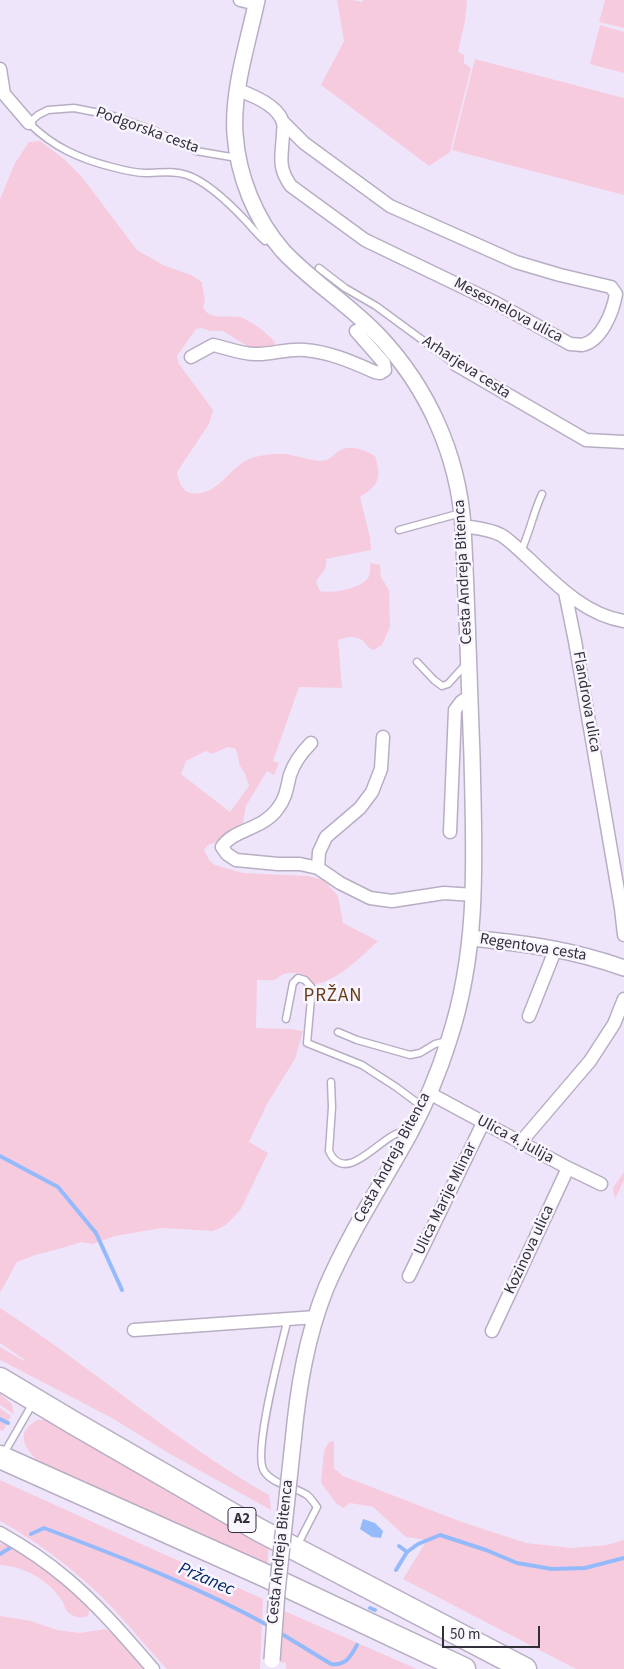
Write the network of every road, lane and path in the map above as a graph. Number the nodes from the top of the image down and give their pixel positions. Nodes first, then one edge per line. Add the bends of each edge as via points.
1 (240, 0) edge
2 (257, 2) edge
3 (0, 69) edge
4 (238, 90) junction
5 (283, 122) junction
6 (30, 123) junction
7 (238, 158) junction
8 (272, 236) junction
9 (319, 268) dead end
10 (368, 325) junction
11 (191, 357) dead end
12 (455, 364) joint
13 (624, 442) edge
14 (542, 494) dead end
15 (463, 519) junction
16 (399, 530) dead end
17 (521, 551) junction
18 (565, 592) junction
19 (624, 618) edge
20 (417, 662) dead end
21 (469, 662) junction
22 (470, 696) junction
23 (383, 738) dead end
24 (311, 743) dead end
25 (450, 832) dead end
26 (318, 868) junction
27 (474, 895) junction
28 (623, 905) edge
29 (624, 935) edge
30 (471, 938) junction
31 (556, 948) junction
32 (624, 968) edge
33 (624, 999) edge
34 (530, 1016) dead end
35 (286, 1019) dead end
36 (338, 1032) dead end
37 (449, 1041) junction
38 (331, 1082) dead end
39 (426, 1100) junction
40 (483, 1123) junction
41 (411, 1131) junction
42 (520, 1143) junction
43 (568, 1168) junction
44 (601, 1184) dead end
45 (409, 1276) dead end
46 (316, 1317) junction
47 (288, 1318) junction
48 (134, 1330) dead end
49 (492, 1331) dead end
50 (0, 1379) edge
51 (35, 1400) junction
52 (1, 1458) edge
53 (0, 1533) edge
54 (295, 1549) junction
55 (272, 1664) edge
56 (153, 1669) edge
57 (464, 1669) edge
58 (525, 1669) edge

1 - 2 street
2 - 4 street, Cesta Andreja Bitenca
3 - 6 street, Podgorska cesta via 4,94
4 - 5 street, Mesesnelova ulica via 266,102
4 - 7 street, Cesta Andreja Bitenca via 235,122
5 - 5 street, Mesesnelova ulica via 280,154 284,176 292,186 365,240 496,303 570,344 583,345 595,338 607,322 616,294 611,287 516,262 390,206 316,152
6 - 7 lane, Podgorska cesta via 48,110 74,108 110,115 155,131 196,151
6 - 8 lane, Podgorska cesta via 60,148 91,162 130,172 163,171 188,175 227,202 266,241
7 - 8 street, Cesta Andreja Bitenca via 252,202
8 - 10 street, Cesta Andreja Bitenca via 300,267
9 - 12 lane, Arharjeva cesta
10 - 11 street via 356,331 384,363 384,370 380,373 344,358 302,349 247,354 213,345
10 - 15 street, Cesta Andreja Bitenca via 405,367 428,403 446,444
12 - 13 street, Arharjeva cesta via 586,440
14 - 17 lane
15 - 16 lane
15 - 17 street via 502,536
15 - 21 street, Cesta Andreja Bitenca
17 - 18 street
18 - 19 street via 588,608
18 - 28 street, Flandrova ulica
20 - 21 lane via 442,686
21 - 22 street, Cesta Andreja Bitenca
22 - 25 street via 455,710
22 - 27 street, Cesta Andreja Bitenca
23 - 26 street via 381,770 372,792 360,808 326,837 319,852
24 - 26 street via 290,775 286,794 278,809 262,824 226,840 222,847 236,860
26 - 27 street via 370,898 392,901 444,893
27 - 30 street, Cesta Andreja Bitenca
28 - 29 street, Flandrova ulica
30 - 31 street, Regentova cesta
30 - 37 street, Cesta Andreja Bitenca
31 - 32 street, Regentova cesta
31 - 34 street
33 - 42 street via 614,1024 590,1061
35 - 39 lane via 293,983 298,978 305,980 312,988 306,1042 362,1065 396,1087
36 - 37 lane via 410,1055
37 - 39 street, Cesta Andreja Bitenca
38 - 41 lane via 329,1151 337,1162 346,1164 359,1160 397,1133
39 - 40 street, Ulica 4. julija
39 - 41 street, Cesta Andreja Bitenca
40 - 42 street, Ulica 4. julija
40 - 45 street, Ulica Marije Mlinar
41 - 46 street, Cesta Andreja Bitenca via 338,1262
42 - 43 street, Ulica 4. julija
43 - 44 street, Ulica 4. julija
43 - 49 street, Kozinova ulica
46 - 47 street
46 - 55 street, Cesta Andreja Bitenca, bridge via 302,1368 277,1584
47 - 48 street
47 - 54 lane via 260,1452 263,1471 308,1496 317,1507
50 - 51 highway, A2
51 - 52 lane
51 - 54 highway, A2
52 - 57 highway, A2 via 264,1575
53 - 56 street via 47,1562 67,1579
54 - 58 highway, A2

